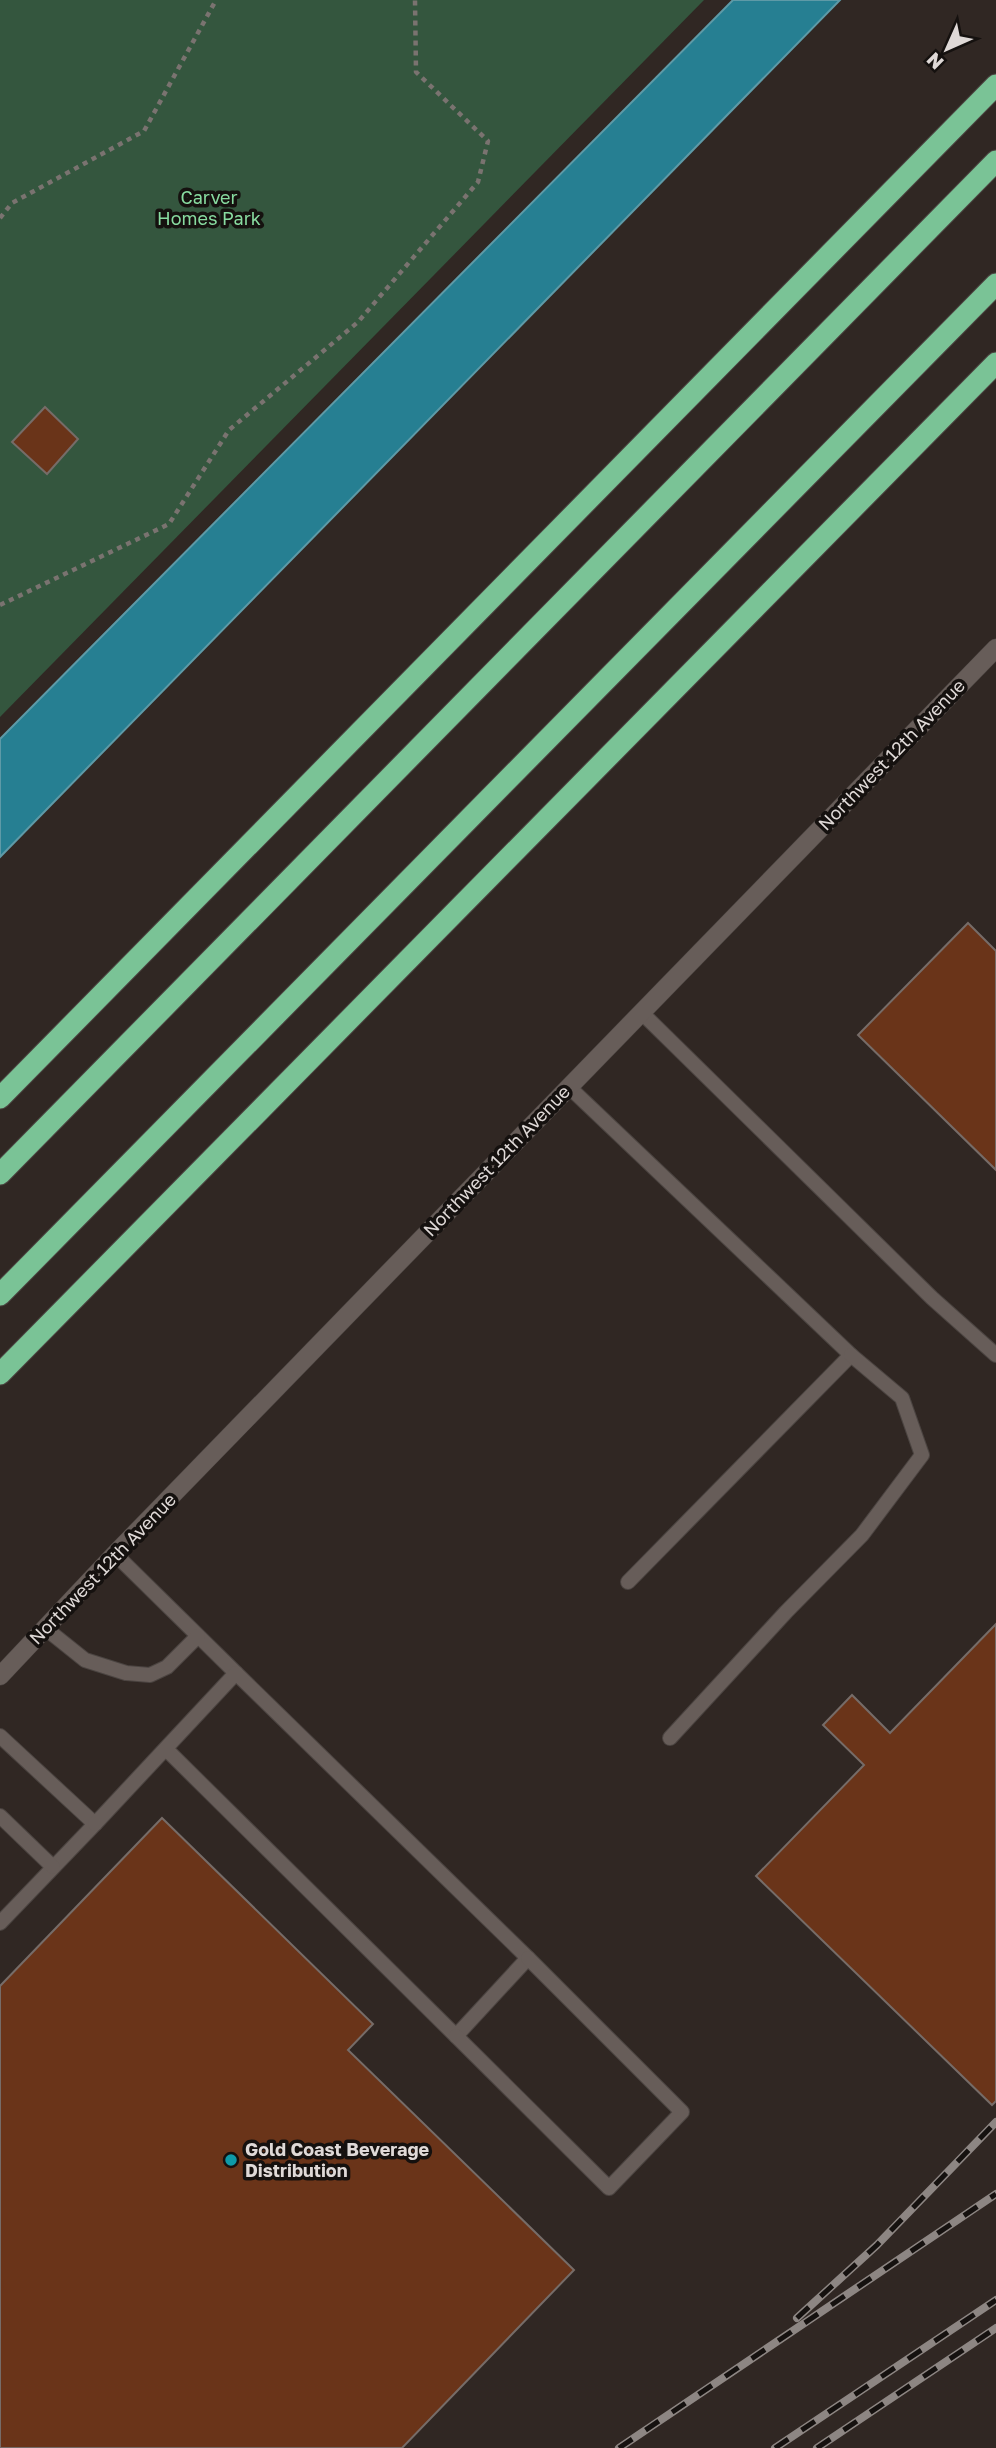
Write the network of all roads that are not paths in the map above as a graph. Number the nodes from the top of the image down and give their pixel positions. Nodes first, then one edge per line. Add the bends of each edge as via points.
1 (996, 85) edge
2 (996, 161) edge
3 (996, 284) edge
4 (996, 363) edge
5 (996, 648) edge
6 (642, 1013) junction
7 (569, 1087) junction
8 (0, 1098) edge
9 (0, 1174) edge
10 (0, 1295) edge
11 (851, 1355) junction
12 (996, 1355) edge
13 (0, 1374) edge
14 (115, 1554) junction
15 (628, 1582) dead end
16 (46, 1628) junction
17 (198, 1636) junction
18 (236, 1673) junction
19 (0, 1676) edge
20 (0, 1735) edge
21 (670, 1738) dead end
22 (166, 1749) junction
23 (0, 1816) edge
24 (95, 1824) junction
25 (53, 1867) junction
26 (0, 1923) edge
27 (528, 1958) junction
28 (456, 2036) junction

1 - 8 highway
2 - 9 highway
3 - 10 highway
4 - 13 highway
5 - 6 street, Northwest 12th Avenue
6 - 7 street, Northwest 12th Avenue
6 - 12 lane
7 - 11 lane
7 - 14 street, Northwest 12th Avenue
11 - 15 lane
11 - 21 lane via 902,1398 922,1455 862,1535
14 - 16 street, Northwest 12th Avenue
14 - 17 lane
16 - 17 lane via 85,1660 150,1675 167,1667
16 - 19 street, Northwest 12th Avenue
17 - 18 lane
18 - 22 lane
18 - 27 lane
20 - 24 lane
22 - 24 lane
22 - 28 lane
23 - 25 lane
24 - 25 lane
25 - 26 lane
27 - 28 lane
27 - 28 lane via 682,2112 609,2188

